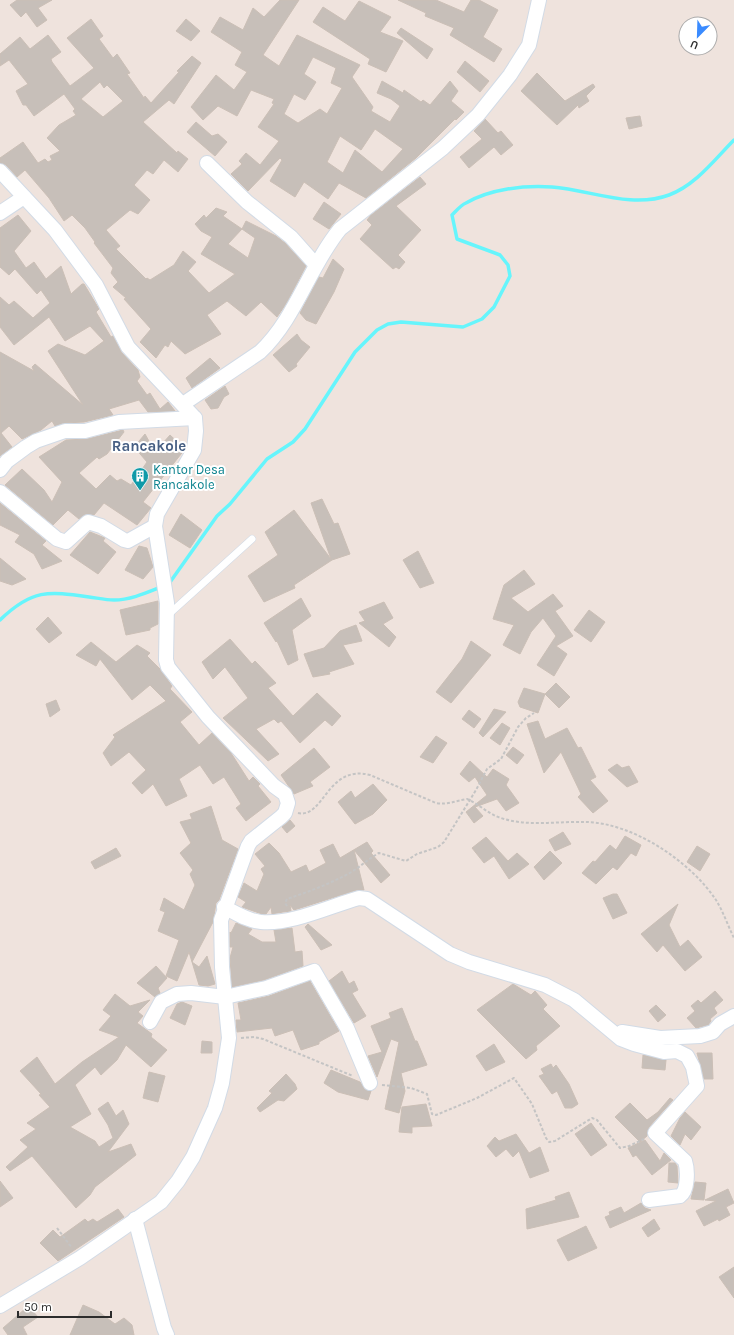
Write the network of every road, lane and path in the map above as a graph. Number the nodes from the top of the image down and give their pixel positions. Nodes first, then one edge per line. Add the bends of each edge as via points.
1 (539, 0) edge
2 (206, 163) dead end
3 (0, 172) edge
4 (24, 197) junction
5 (0, 214) edge
6 (316, 265) junction
7 (183, 404) junction
8 (195, 418) junction
9 (0, 470) edge
10 (0, 492) edge
11 (155, 526) junction
12 (252, 539) dead end
13 (167, 609) junction
14 (534, 713) dead end
15 (470, 800) junction
16 (286, 809) junction
17 (224, 907) junction
18 (293, 918) junction
19 (734, 938) edge
20 (225, 997) junction
21 (734, 1016) edge
22 (150, 1022) dead end
23 (612, 1031) junction
24 (229, 1038) junction
25 (370, 1083) junction
26 (655, 1133) junction
27 (649, 1200) dead end
28 (135, 1219) junction
29 (56, 1228) dead end
30 (80, 1258) junction
31 (0, 1306) edge
32 (167, 1335) edge

1 - 6 street via 529,46 478,115 437,152 340,229
2 - 6 street via 247,202 291,237
3 - 4 street
4 - 5 street
4 - 7 street via 55,230 96,286 128,347
6 - 7 street via 282,328 271,342
7 - 8 street
8 - 9 street via 119,422 85,431 65,431 26,447 7,461
8 - 11 street via 194,450 157,514
10 - 11 street via 57,539 66,542 88,522 128,541
11 - 13 street
12 - 13 lane
13 - 16 street via 166,660 170,672 208,717 274,786 285,794 288,803
14 - 15 path via 518,727 501,759 487,769
15 - 16 path via 444,805 436,803 359,772 350,773 340,779 308,812 300,813
15 - 18 path via 438,848 417,854 406,861 379,853 348,874 287,899 285,903
15 - 19 path via 483,810 503,819 527,822 588,822 621,829 644,839 673,856 697,877 716,900
16 - 17 street via 281,817 251,841
17 - 18 street via 261,922
17 - 20 street via 220,935
18 - 23 street via 359,898 367,899 450,954 545,985 574,1000
20 - 22 street via 191,993 172,996 161,1002
20 - 24 street
20 - 25 street via 266,988 315,972 347,1028
21 - 23 street via 720,1024 713,1032 700,1036 660,1038
23 - 26 street via 634,1044 664,1052 677,1051 687,1056 690,1061 697,1083 695,1089
24 - 25 path via 263,1039
24 - 28 street via 215,1108 193,1157 161,1202
25 - 26 path via 411,1088 425,1093 431,1113 436,1115 477,1098 513,1078 517,1080 532,1104 549,1142 555,1141 592,1118 597,1120 622,1148
26 - 27 street via 685,1161 685,1189 680,1196
28 - 30 street
28 - 32 street
29 - 30 path
30 - 31 street

